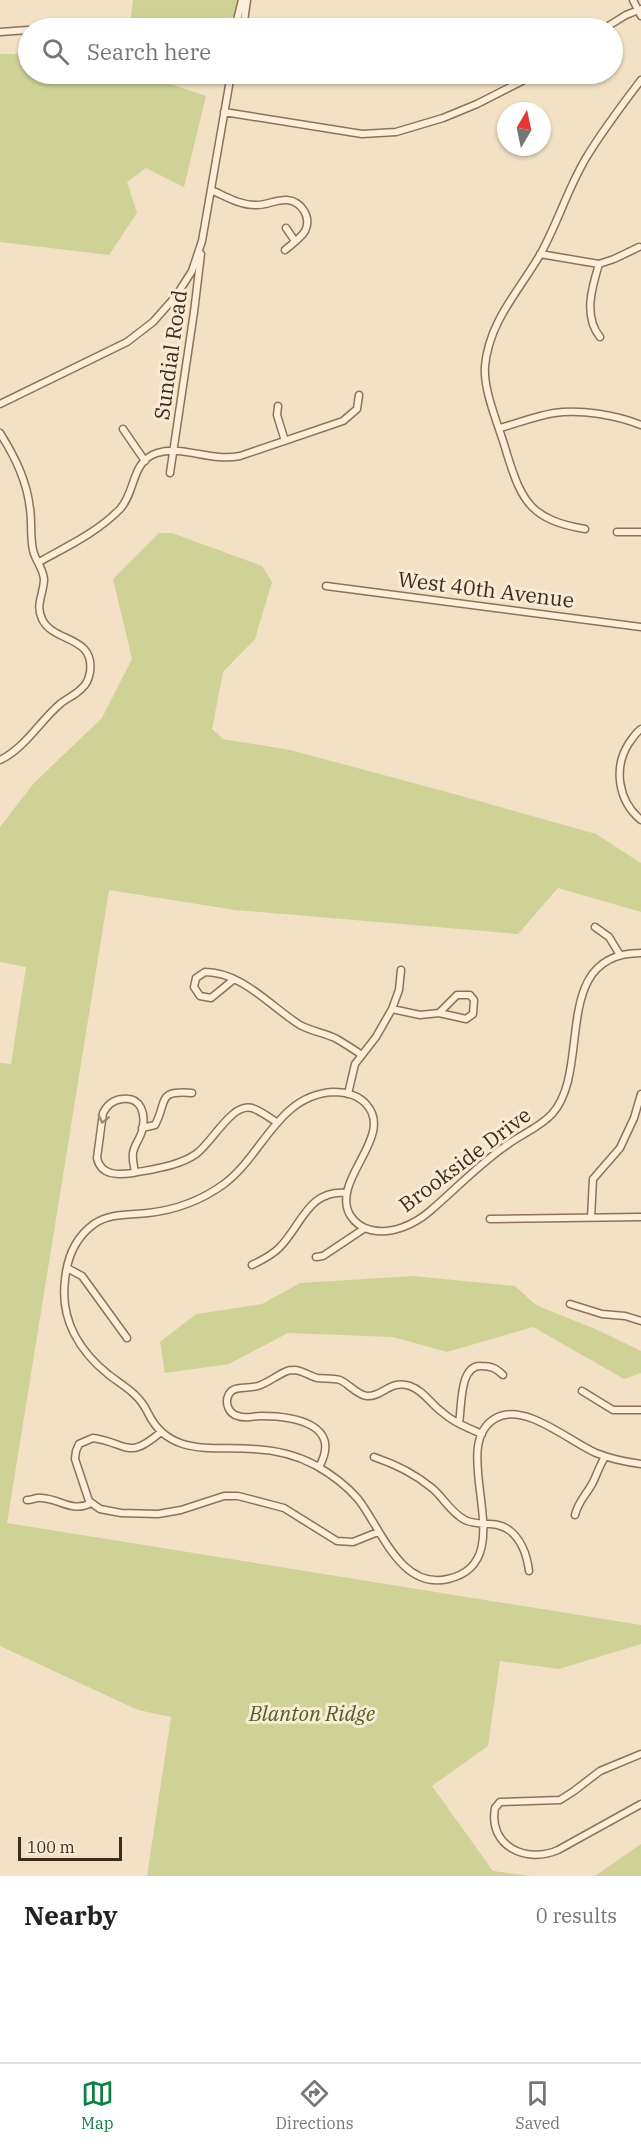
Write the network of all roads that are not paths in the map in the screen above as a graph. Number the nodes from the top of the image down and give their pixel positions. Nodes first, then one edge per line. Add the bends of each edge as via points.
1 (242, 0) edge
2 (247, 0) edge
3 (633, 0) edge
4 (640, 12) edge
5 (238, 18) edge
6 (244, 18) edge
7 (623, 20) edge
8 (18, 31) edge
9 (0, 32) edge
10 (641, 80) edge
11 (229, 84) edge
12 (517, 84) edge
13 (224, 112) junction
14 (211, 190) junction
15 (286, 228) dead end
16 (202, 241) junction
17 (296, 241) junction
18 (639, 247) dead end
19 (285, 250) dead end
20 (540, 254) junction
21 (599, 264) junction
22 (600, 337) dead end
23 (359, 395) dead end
24 (0, 404) edge
25 (278, 406) dead end
26 (640, 423) edge
27 (500, 428) junction
28 (123, 429) dead end
29 (0, 433) edge
30 (285, 441) junction
31 (173, 450) junction
32 (145, 461) junction
33 (170, 474) dead end
34 (585, 529) dead end
35 (617, 532) dead end
36 (641, 532) edge
37 (39, 562) junction
38 (326, 586) dead end
39 (641, 627) edge
40 (641, 729) edge
41 (0, 760) edge
42 (641, 820) edge
43 (595, 927) dead end
44 (641, 953) edge
45 (620, 955) junction
46 (401, 970) dead end
47 (232, 980) junction
48 (392, 1009) junction
49 (438, 1013) junction
50 (362, 1055) junction
51 (192, 1093) dead end
52 (348, 1094) junction
53 (641, 1094) edge
54 (276, 1122) junction
55 (142, 1128) junction
56 (135, 1172) junction
57 (347, 1193) junction
58 (641, 1217) edge
59 (591, 1218) junction
60 (490, 1220) dead end
61 (365, 1228) junction
62 (316, 1257) dead end
63 (252, 1265) dead end
64 (67, 1268) junction
65 (570, 1304) dead end
66 (641, 1321) edge
67 (127, 1338) dead end
68 (502, 1375) dead end
69 (582, 1391) dead end
70 (641, 1410) edge
71 (459, 1423) junction
72 (161, 1432) junction
73 (482, 1434) junction
74 (605, 1456) junction
75 (374, 1457) dead end
76 (641, 1464) edge
77 (319, 1467) junction
78 (27, 1500) dead end
79 (91, 1503) junction
80 (575, 1515) dead end
81 (483, 1524) junction
82 (378, 1532) junction
83 (529, 1571) dead end
84 (641, 1754) edge
85 (641, 1804) edge

1 - 5 street
2 - 6 street
3 - 4 street
4 - 7 street
8 - 9 street
10 - 20 street via 585,159
11 - 13 street
12 - 13 street via 443,118 378,135
13 - 14 street
14 - 16 street
14 - 17 street via 248,204 294,202 304,211 307,222 306,230
15 - 17 street
16 - 24 street via 185,282 143,330 106,353
16 - 31 street, Sundial Road
17 - 19 street
18 - 21 street
20 - 21 street
20 - 27 street via 509,300 489,345 486,381
21 - 22 street via 590,306 592,322
23 - 30 street via 357,409 343,422
25 - 30 street
26 - 27 street via 569,412
27 - 34 street via 516,480 535,511 552,522
28 - 32 street
29 - 37 street via 22,473 31,510 33,552
30 - 31 street via 228,458
31 - 32 street via 155,453
31 - 33 street, Sundial Road
32 - 37 street via 137,469 121,508 91,532
35 - 36 street
37 - 41 street via 44,581 40,618 50,630 81,645 89,659 89,676 84,687
38 - 39 street, West 40th Avenue
40 - 42 street via 626,749 619,772 623,798
43 - 45 street via 609,937
44 - 45 street, Brookside Drive
45 - 61 street, Brookside Drive via 602,964 587,983 565,1090 554,1112 470,1174 421,1219 392,1231
46 - 48 street
47 - 47 street via 205,972 196,978 194,987 200,996 211,998
47 - 50 street via 302,1026 333,1037
48 - 49 street via 420,1015
48 - 50 street
49 - 49 street via 466,1019 473,1014 474,1000 470,995 457,995
50 - 52 street via 351,1074
51 - 55 street via 169,1094 155,1125
52 - 54 street via 330,1092 308,1098
52 - 57 street via 364,1101 375,1120
53 - 59 street via 623,1142 593,1179
54 - 56 street via 254,1109 240,1108 196,1155
54 - 64 street via 246,1165 222,1185 177,1207 100,1221 77,1243
55 - 56 street via 133,1151
55 -> 56 street via 142,1107 135,1100 115,1101 103,1113 98,1164 113,1174
57 - 61 street via 348,1213
57 - 63 street via 317,1199 280,1248
58 - 59 street
59 - 60 street
61 - 62 street
64 - 67 street via 82,1276
64 - 72 street via 64,1300 77,1342 107,1373 137,1395
65 - 66 street
68 - 71 street via 495,1368 470,1368
69 - 70 street via 613,1410
71 - 73 street
71 - 77 street via 443,1414 419,1390 401,1384 369,1396 338,1380 291,1370 260,1386 230,1392 227,1405 237,1416 293,1419 316,1428 326,1450
72 - 77 street via 189,1446 274,1451
72 - 79 street via 134,1449 93,1438 79,1444 76,1466
73 - 74 street via 496,1418 517,1415
73 - 81 street via 478,1459
74 - 76 street
74 - 80 street
75 - 81 street via 422,1480 462,1518
77 - 82 street via 356,1497
78 - 79 street via 41,1497 76,1508
79 - 82 street via 113,1513 147,1514 238,1496 284,1508 337,1541 353,1542
81 - 82 street via 481,1549 473,1565 459,1575 440,1580 422,1577 407,1567
81 - 83 street via 511,1531 525,1550
84 - 85 street via 600,1771 560,1800 497,1803 494,1823 500,1839 513,1850 541,1854 555,1852

